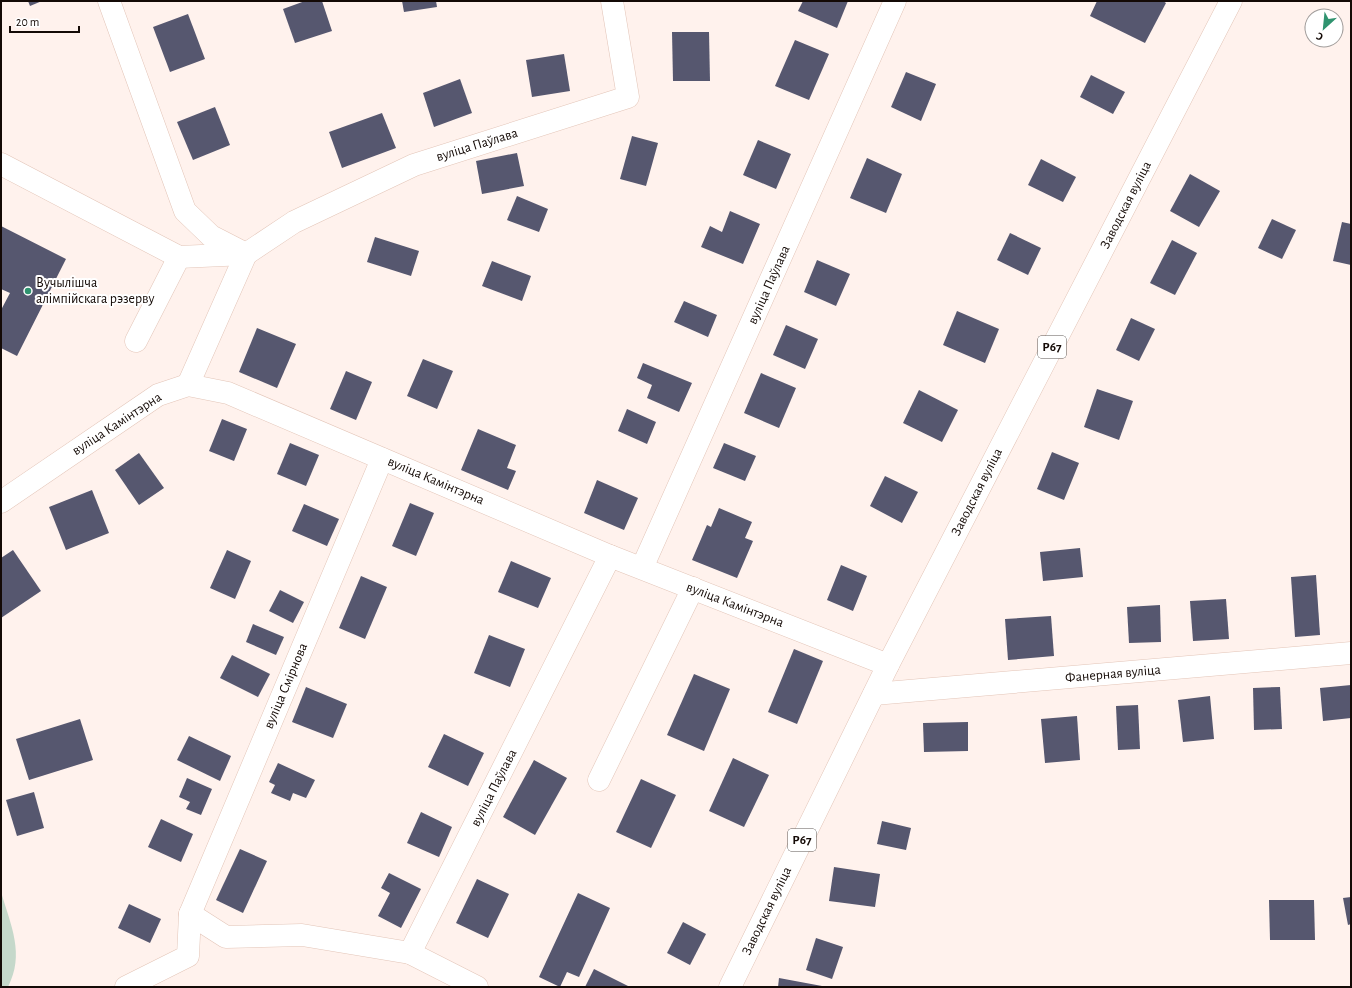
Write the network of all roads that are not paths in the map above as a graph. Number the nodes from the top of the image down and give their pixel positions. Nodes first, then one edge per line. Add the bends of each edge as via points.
1 (109, 1) edge
2 (612, 1) edge
3 (895, 1) edge
4 (1231, 1) edge
5 (1, 164) edge
6 (246, 254) junction
7 (179, 257) junction
8 (136, 341) dead end
9 (188, 385) junction
10 (382, 459) junction
11 (1, 502) edge
12 (610, 556) junction
13 (642, 568) junction
14 (693, 588) junction
15 (1351, 653) edge
16 (888, 665) junction
17 (874, 694) junction
18 (599, 780) dead end
19 (190, 914) junction
20 (410, 953) junction
21 (126, 987) edge
22 (476, 987) edge
23 (730, 987) edge

1 - 6 street via 185,211 211,236
2 - 6 street, вуліца Паўлава via 628,97 414,165 294,222
3 - 13 street, вуліца Паўлава
4 - 16 street, Заводская вуліца / Р67
5 - 7 street
6 - 7 street
6 - 9 street
7 - 8 street
9 - 10 street, вуліца Камінтэрна via 228,393
9 - 11 street, вуліца Камінтэрна via 158,396
10 - 12 street, вуліца Камінтэрна
10 - 19 street, вуліца Смірнова
12 - 13 street, вуліца Камінтэрна
12 - 20 street, вуліца Паўлава
13 - 14 street, вуліца Камінтэрна
14 - 16 street, вуліца Камінтэрна
14 - 18 street
15 - 17 street, Фанерная вуліца
16 - 17 street, Заводская вуліца / Р67
17 - 23 street, Заводская вуліца / Р67
19 - 20 street via 226,937 302,935
19 - 21 street via 188,956
20 - 22 street

